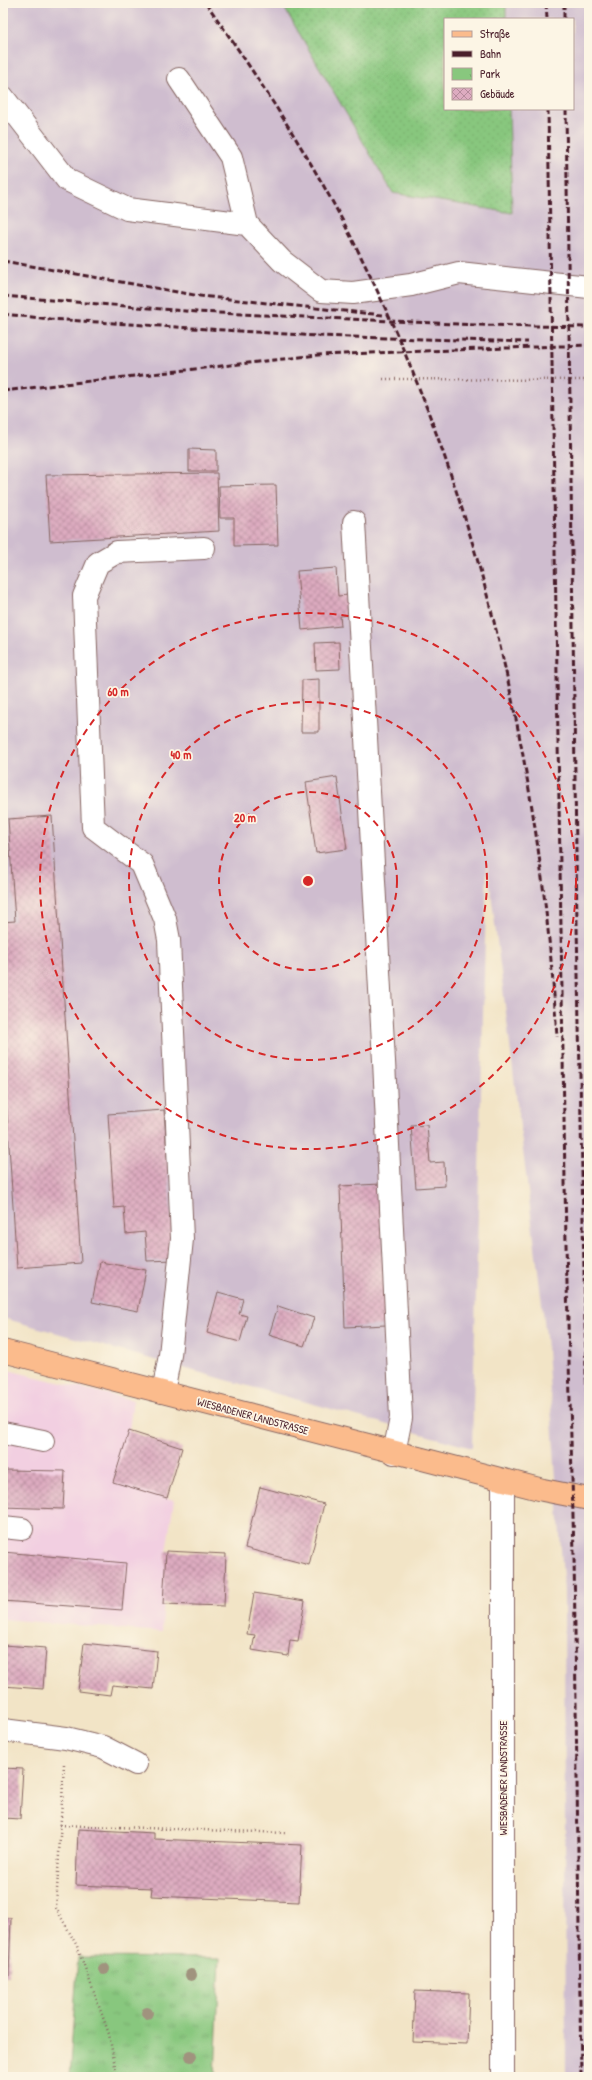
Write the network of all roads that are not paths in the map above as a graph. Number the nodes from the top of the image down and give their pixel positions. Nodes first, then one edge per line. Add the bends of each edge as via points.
1 (179, 79) dead end
2 (3, 97) edge
3 (248, 224) junction
4 (589, 287) edge
5 (354, 522) dead end
6 (204, 548) dead end
7 (3, 1351) edge
8 (163, 1392) junction
9 (3, 1433) edge
10 (43, 1441) dead end
11 (394, 1453) junction
12 (503, 1480) junction
13 (589, 1499) edge
14 (3, 1730) edge
15 (136, 1764) dead end
16 (504, 2077) edge

1 - 3 street via 231,157
2 - 3 street via 67,180 127,209
3 - 4 street via 282,261 322,291 353,293 411,285 459,273
5 - 11 street via 384,1054 400,1410
6 - 8 street via 117,552 98,563 84,596 93,827 142,864 165,920 169,940 182,1239 170,1355
7 - 8 main road, WIESBADENER LANDSTRASSE
8 - 11 main road, WIESBADENER LANDSTRASSE
9 - 10 street
11 - 12 main road, WIESBADENER LANDSTRASSE
12 - 13 main road, WIESBADENER LANDSTRASSE
12 - 16 street, WIESBADENER LANDSTRASSE
14 - 15 street via 66,1738 103,1747

